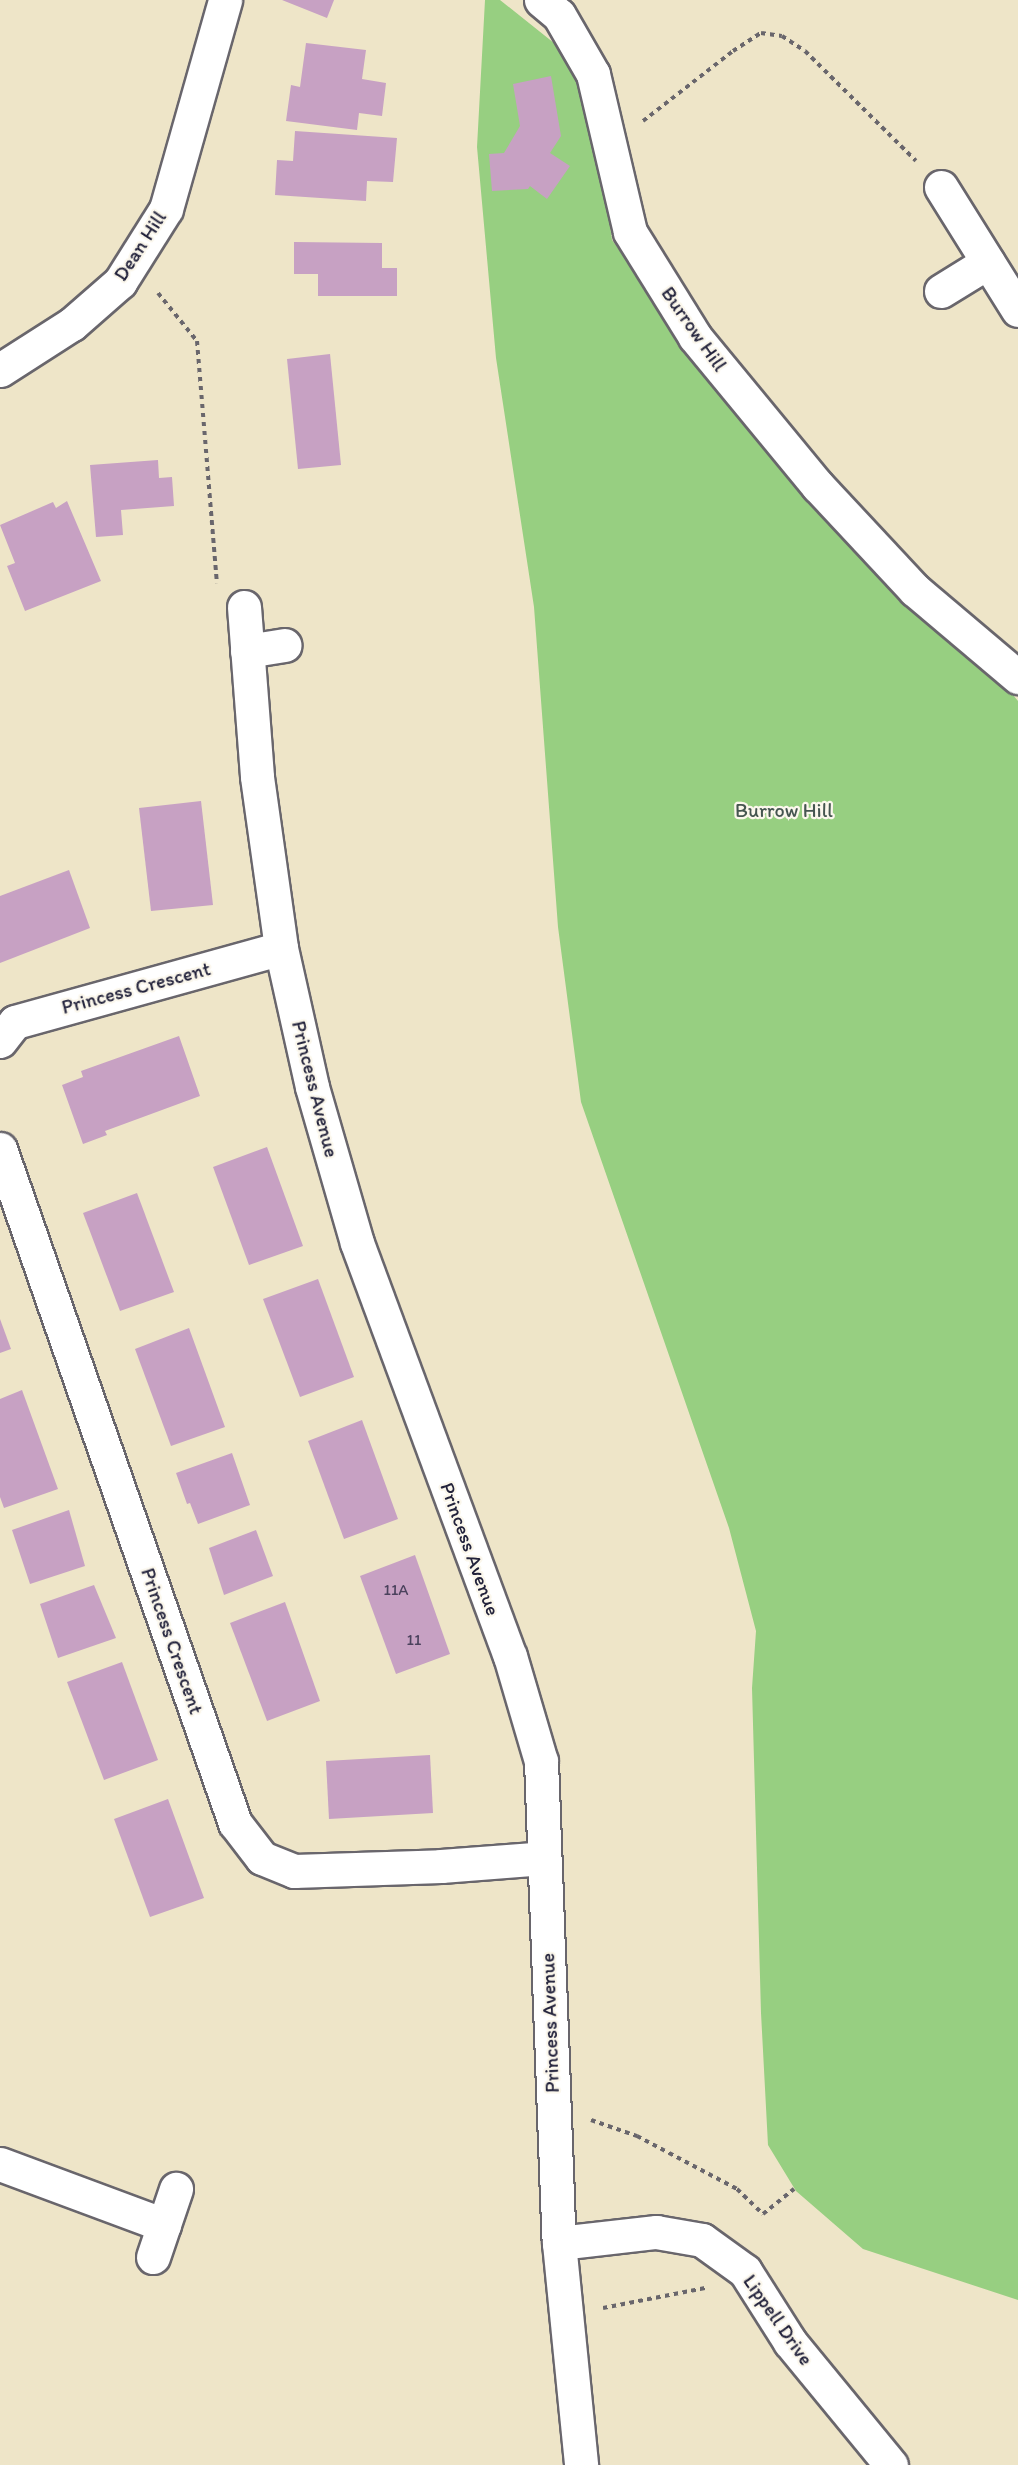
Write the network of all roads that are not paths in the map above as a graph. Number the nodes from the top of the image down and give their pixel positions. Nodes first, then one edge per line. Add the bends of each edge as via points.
1 (225, 0) edge
2 (541, 0) edge
3 (941, 187) road end
4 (988, 262) junction
5 (941, 291) dead end
6 (1018, 310) edge
7 (0, 370) edge
8 (244, 607) road end
9 (285, 645) dead end
10 (247, 651) junction
11 (1018, 677) edge
12 (281, 948) junction
13 (0, 1041) edge
14 (0, 1149) edge
15 (544, 1858) junction
16 (0, 2164) edge
17 (176, 2188) dead end
18 (164, 2225) junction
19 (559, 2243) junction
20 (153, 2257) dead end
21 (581, 2465) edge
22 (891, 2465) edge

1 - 7 street, Dean Hill via 166,209 120,282 72,324
2 - 11 street, Burrow Hill via 559,15 593,74 630,232 695,338 818,486 915,590
3 - 4 street
4 - 5 street
4 - 6 street
8 - 10 street, Princess Avenue
9 - 10 street
10 - 12 street, Princess Avenue via 257,777
12 - 13 street, Princess Crescent via 15,1022
12 - 15 street, Princess Avenue via 312,1087 357,1243 510,1656 541,1761
14 - 15 street, Princess Crescent via 235,1823 262,1858 294,1871
15 - 19 street, Princess Avenue
16 - 18 street
17 - 18 street
18 - 20 street
19 - 21 street, Princess Avenue
19 - 22 street, Lippell Drive via 656,2232 702,2240 745,2271 790,2342

